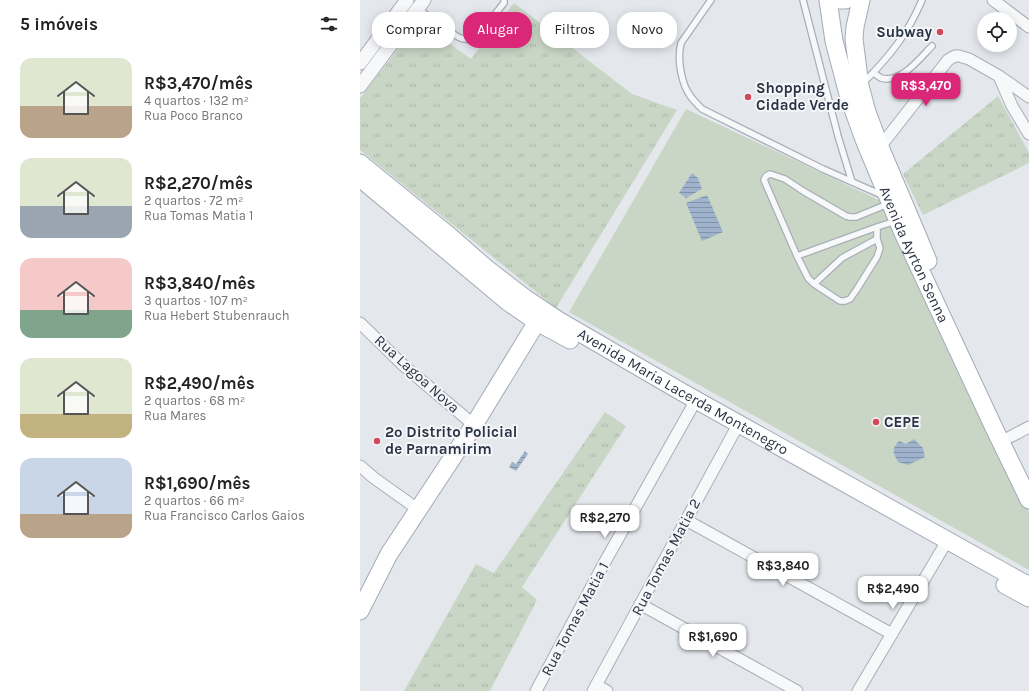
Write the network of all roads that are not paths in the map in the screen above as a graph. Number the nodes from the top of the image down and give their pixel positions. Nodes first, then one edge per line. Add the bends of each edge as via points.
1 (407, 0) edge
2 (504, 0) edge
3 (711, 0) edge
4 (803, 0) edge
5 (828, 0) edge
6 (838, 0) edge
7 (846, 0) edge
8 (861, 0) edge
9 (922, 0) edge
10 (993, 0) edge
11 (421, 4) edge
12 (1029, 27) edge
13 (932, 46) dead end
14 (360, 63) edge
15 (873, 73) junction
16 (999, 76) junction
17 (360, 86) edge
18 (860, 86) junction
19 (1029, 97) edge
20 (1029, 134) edge
21 (880, 147) junction
22 (360, 163) edge
23 (360, 178) edge
24 (852, 182) junction
25 (889, 201) junction
26 (897, 221) junction
27 (877, 227) junction
28 (877, 239) junction
29 (797, 256) junction
30 (814, 284) junction
31 (541, 316) junction
32 (360, 323) edge
33 (694, 404) junction
34 (474, 426) junction
35 (1029, 426) edge
36 (736, 428) junction
37 (1010, 437) junction
38 (360, 466) edge
39 (1029, 476) edge
40 (1029, 500) edge
41 (419, 510) junction
42 (686, 520) junction
43 (944, 545) junction
44 (1029, 585) edge
45 (1029, 598) edge
46 (640, 604) junction
47 (360, 611) edge
48 (892, 634) junction
49 (595, 688) edge
50 (536, 691) edge
51 (607, 691) edge
52 (797, 691) edge
53 (858, 691) edge

1 - 14 street
2 - 11 lane via 485,26 466,39 455,35
3 - 24 lane via 679,49 682,79 690,96 702,109
4 - 24 lane
5 - 25 main road, Avenida Ayrton Senna via 834,41 849,98
6 - 7 main road
8 - 18 main road, Avenida Ayrton Senna via 854,39
9 - 15 lane via 903,37
10 - 12 street
11 - 17 street
13 - 15 lane via 907,71 894,78 881,78
15 - 18 lane
16 - 19 street
16 - 20 street via 1012,106
16 - 21 street via 969,59 954,56 948,60
18 - 21 main road, Avenida Ayrton Senna
21 - 37 main road, Avenida Ayrton Senna
22 - 31 main road, Avenida Maria Lacerda Montenegro via 525,298
23 - 31 main road, Avenida Maria Lacerda Montenegro via 513,306
24 - 25 lane
25 - 26 main road, Avenida Ayrton Senna
25 - 29 lane via 856,217 850,217 832,209 785,179 770,174 766,176 764,180
26 - 27 lane
26 - 40 main road, Avenida Ayrton Senna
27 - 28 lane
27 - 29 lane
28 - 30 lane via 842,258
28 - 30 lane via 880,248 877,257 850,299 840,301
29 - 30 lane via 808,278
31 - 33 main road, Avenida Maria Lacerda Montenegro via 588,338
31 - 34 main road
32 - 34 street, Rua Lagoa Nova via 403,365
33 - 36 main road, Avenida Maria Lacerda Montenegro
33 - 50 street, Rua Tomas Matia 1
34 - 41 main road
35 - 37 street
36 - 42 street, Rua Tomas Matia 2
36 - 43 main road, Avenida Maria Lacerda Montenegro
37 - 39 main road, Avenida Ayrton Senna
38 - 41 street
41 - 47 main road via 390,554
42 - 46 street, Rua Tomas Matia 2
42 - 48 street
43 - 44 main road, Avenida Maria Lacerda Montenegro
43 - 45 main road, Avenida Maria Lacerda Montenegro
43 - 48 street
46 - 49 street, Rua Tomas Matia 2
46 - 52 street
48 - 53 street
49 - 51 street

